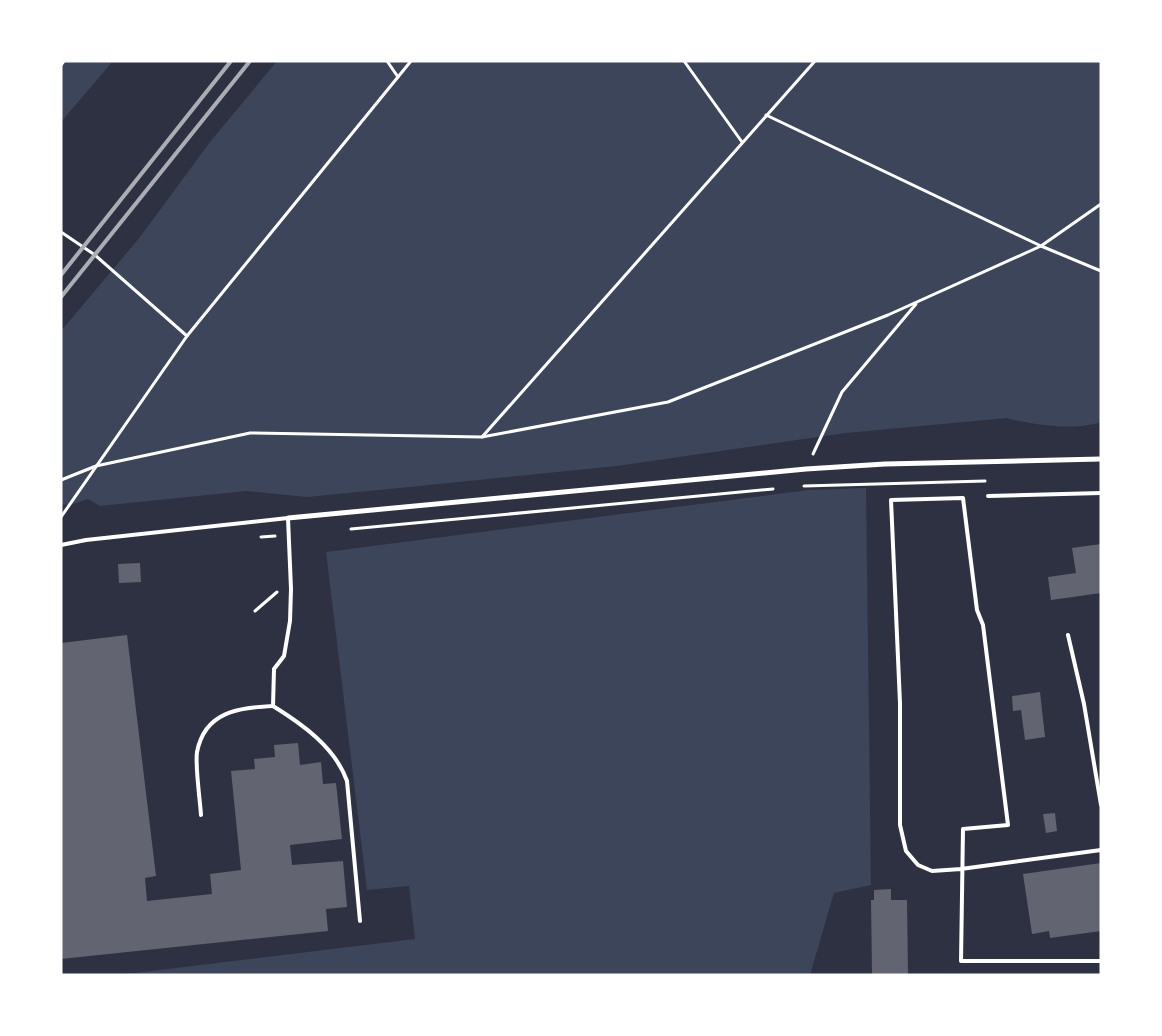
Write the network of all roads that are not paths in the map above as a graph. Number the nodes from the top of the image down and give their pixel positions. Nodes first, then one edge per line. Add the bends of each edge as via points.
1 (1101, 459) edge
2 (1101, 493) edge
3 (988, 496) dead end
4 (288, 518) junction
5 (61, 545) edge
6 (1068, 635) dead end
7 (273, 706) junction
8 (1101, 805) edge
9 (201, 815) dead end
10 (1101, 850) edge
11 (961, 869) junction
12 (360, 921) dead end
13 (1101, 960) edge

1 - 4 street via 806,469
2 - 3 lane
4 - 5 lane
4 - 7 lane via 290,622 284,656 274,669
6 - 8 lane via 1084,704
7 - 9 lane via 223,714 212,723 197,753
7 - 12 lane via 324,745 342,767 347,781
10 - 11 lane
11 - 11 lane via 932,871 918,865 906,851 900,825 900,704 891,500 963,498 1008,825 963,829
11 - 13 lane via 961,961

